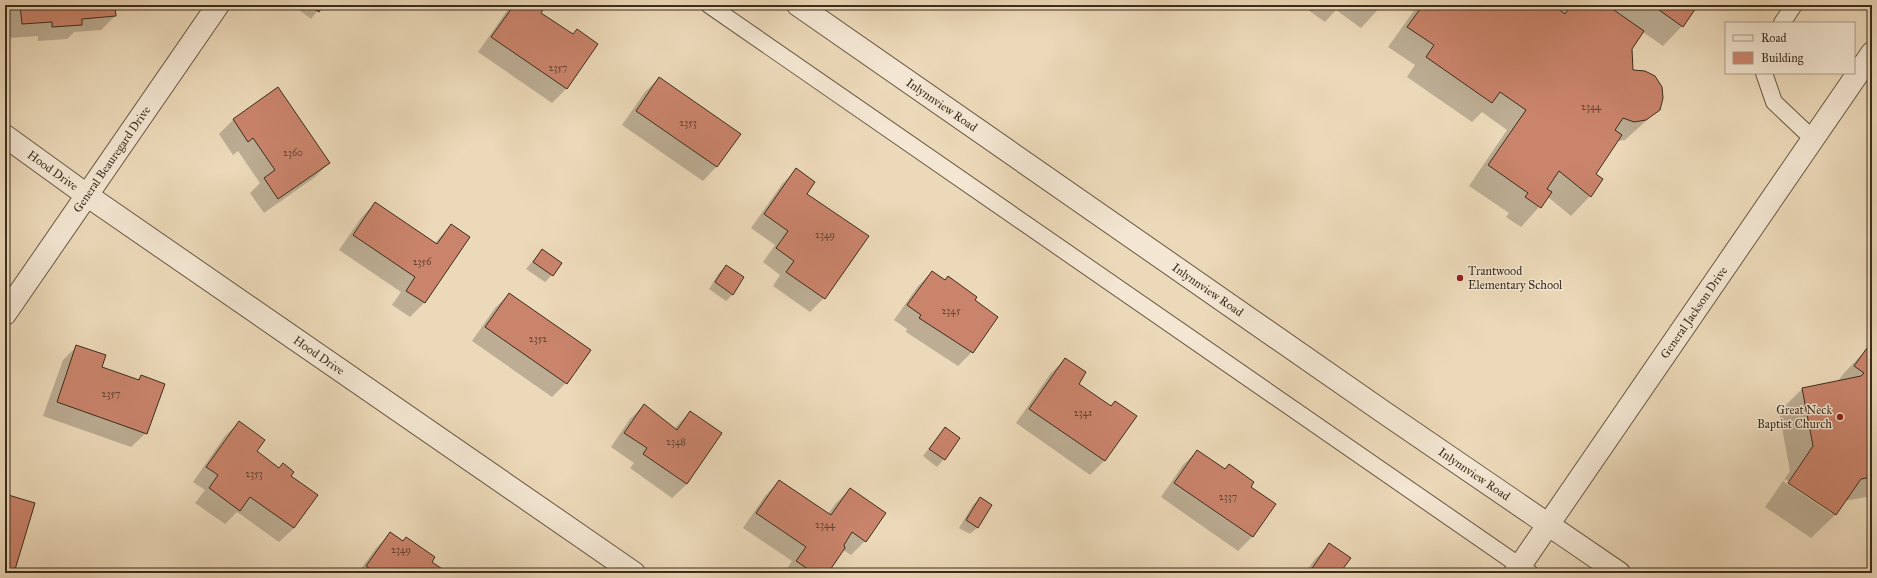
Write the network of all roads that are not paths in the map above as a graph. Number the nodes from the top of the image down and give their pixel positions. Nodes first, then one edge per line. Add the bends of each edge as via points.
1 (218, 5) edge
2 (709, 5) edge
3 (798, 5) edge
4 (1794, 5) edge
5 (1783, 22) edge
6 (1872, 53) edge
7 (1764, 74) edge
8 (5, 136) edge
9 (1813, 139) junction
10 (88, 196) junction
11 (5, 314) edge
12 (1549, 525) junction
13 (1522, 571) edge
14 (634, 573) edge
15 (1619, 573) edge

1 - 10 street, General Beauregard Drive
2 - 13 lane
3 - 12 street, Inlynnview Road
4 - 5 lane
6 - 9 street, General Jackson Drive
7 - 9 lane via 1774,102
8 - 10 street, Hood Drive
9 - 12 street, General Jackson Drive
10 - 11 street, General Beauregard Drive
10 - 14 street, Hood Drive
12 - 13 street, General Jackson Drive
12 - 15 street, Inlynnview Road

